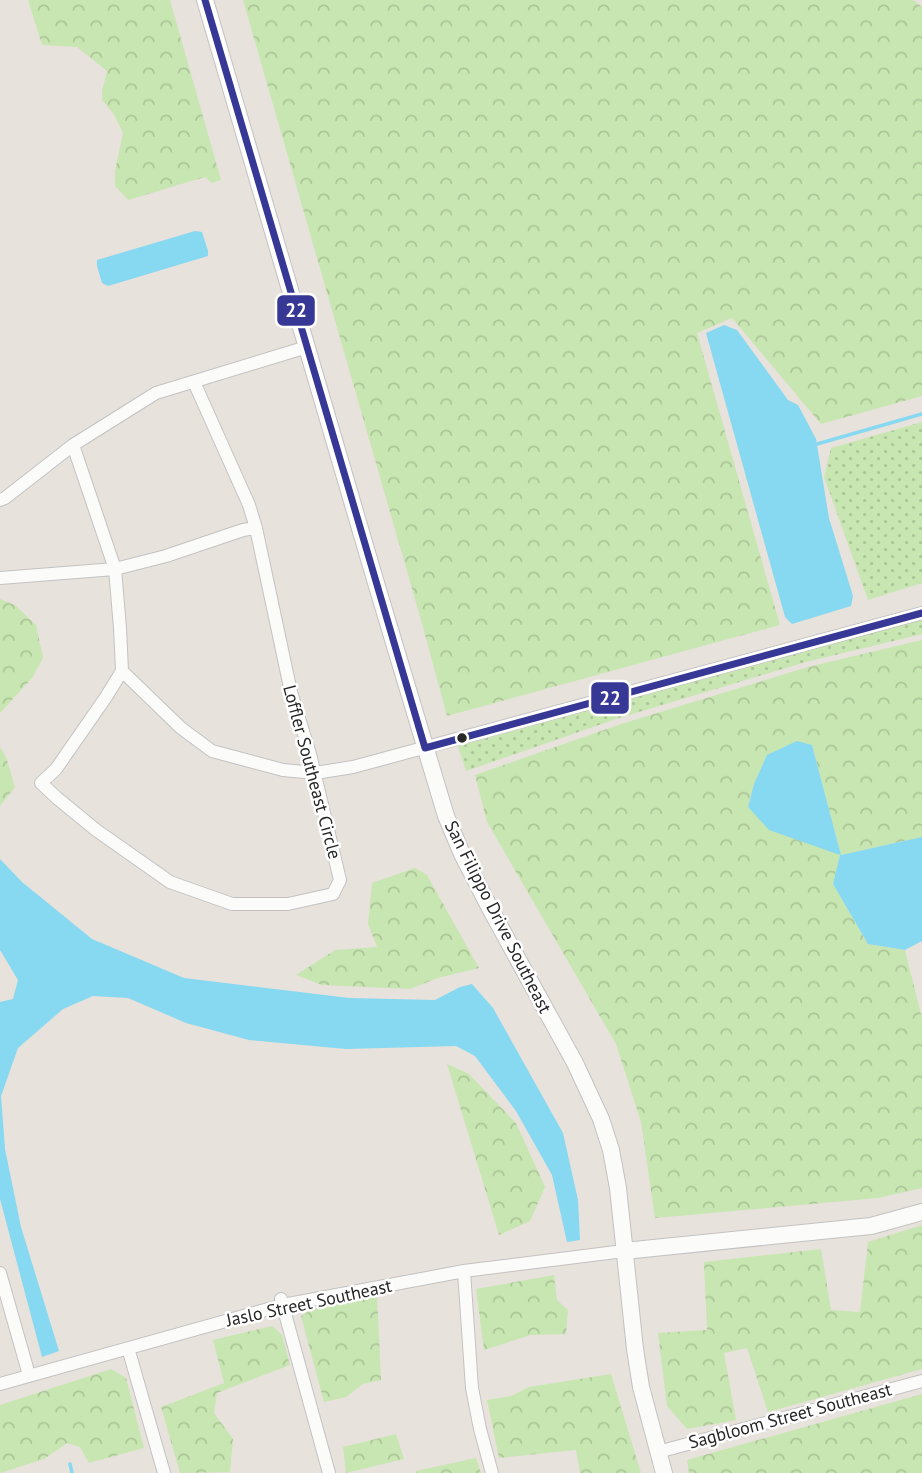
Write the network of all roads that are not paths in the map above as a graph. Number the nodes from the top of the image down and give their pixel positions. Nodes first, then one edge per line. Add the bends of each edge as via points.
1 (205, 0) edge
2 (307, 347) junction
3 (194, 382) junction
4 (73, 445) junction
5 (0, 500) edge
6 (256, 528) junction
7 (115, 569) junction
8 (0, 578) edge
9 (922, 613) edge
10 (122, 671) junction
11 (425, 748) junction
12 (315, 774) junction
13 (922, 1212) edge
14 (624, 1251) junction
15 (464, 1271) junction
16 (0, 1273) edge
17 (282, 1302) junction
18 (128, 1348) junction
19 (29, 1376) junction
20 (922, 1381) edge
21 (0, 1384) edge
22 (659, 1452) junction
23 (164, 1473) edge
24 (329, 1473) edge
25 (492, 1473) edge
26 (664, 1473) edge

1 - 2 street, San Filippo Drive Southeast
2 - 3 street
2 - 11 street, San Filippo Drive Southeast
3 - 4 street via 156,393
3 - 6 street, Loffler Southeast Circle
4 - 5 street
4 - 7 street
6 - 7 street
6 - 12 street, Loffler Southeast Circle via 291,692
7 - 8 street
7 - 10 street
9 - 11 street
10 - 12 street via 212,751
10 - 12 street, Loffler Southeast Circle via 56,769 41,783 96,830 170,882 232,904 288,904 333,894 340,880
11 - 12 street
11 - 14 street, San Filippo Drive Southeast via 462,854 601,1119 618,1188
13 - 14 street via 871,1226
14 - 15 street, Jaslo Street Southeast
14 - 22 street, San Filippo Drive Southeast via 639,1377
15 - 17 street, Jaslo Street Southeast
15 - 25 street via 472,1388
16 - 19 street
17 - 18 street, Jaslo Street Southeast
17 - 24 street
18 - 19 street, Jaslo Street Southeast
18 - 23 street
19 - 21 street, Jaslo Street Southeast
20 - 22 street, Sagbloom Street Southeast
22 - 26 street, San Filippo Drive Southeast

